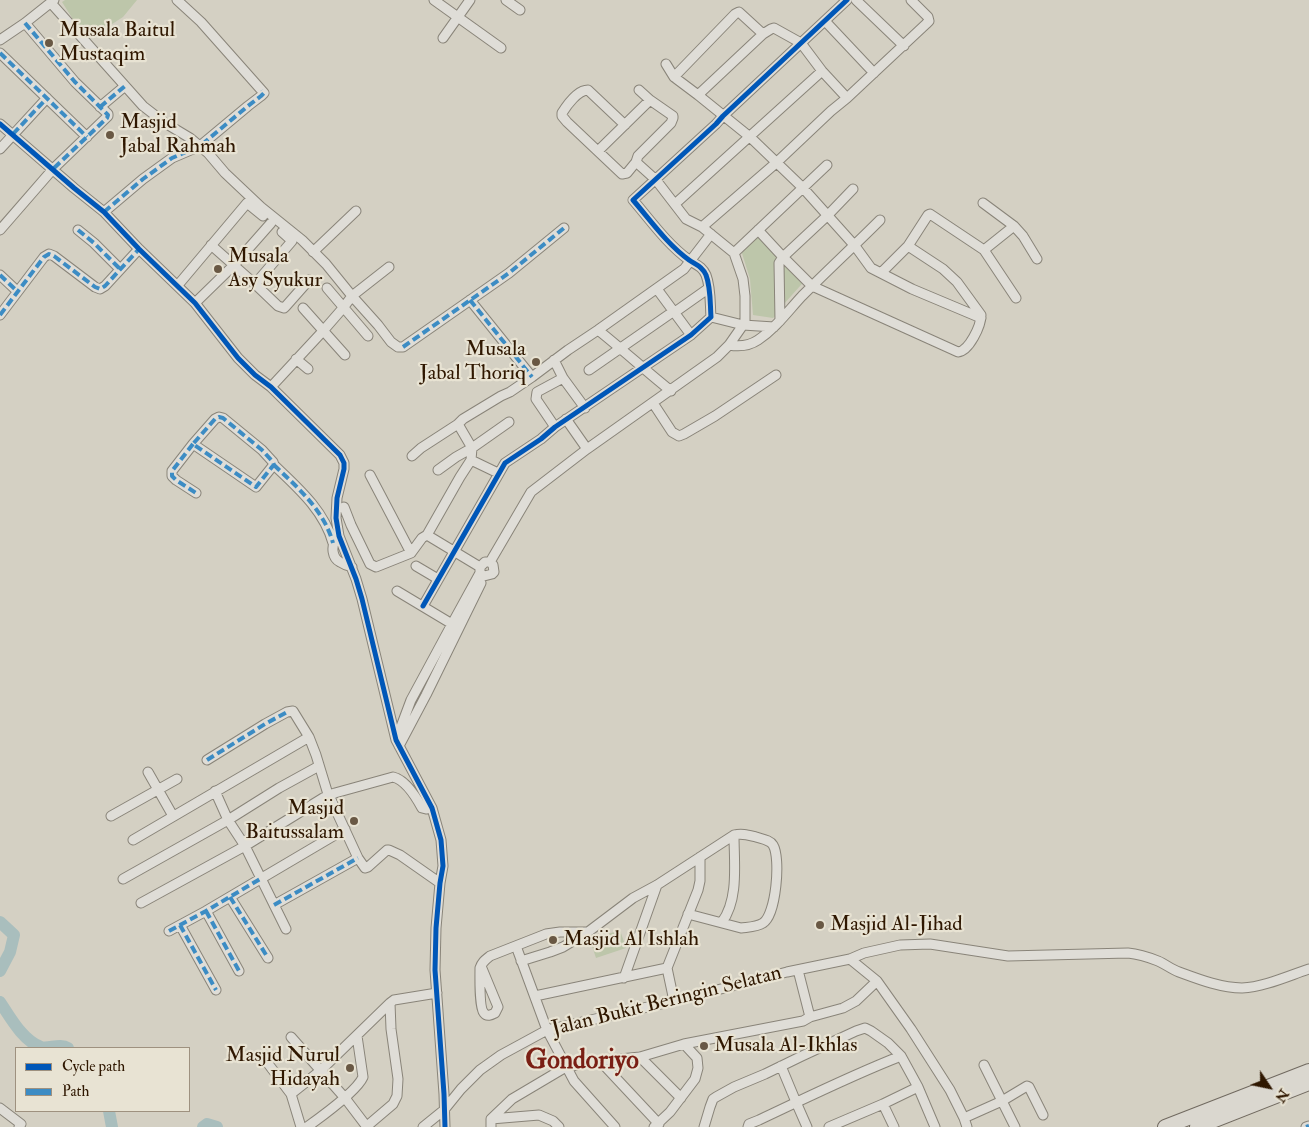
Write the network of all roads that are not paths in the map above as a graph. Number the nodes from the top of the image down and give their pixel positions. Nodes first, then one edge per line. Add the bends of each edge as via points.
1 (177, 0) edge
2 (434, 0) edge
3 (470, 0) edge
4 (506, 0) edge
5 (847, 0) edge
6 (856, 0) edge
7 (911, 0) edge
8 (52, 1) edge
9 (520, 10) dead end
10 (458, 16) junction
11 (825, 21) junction
12 (25, 23) junction
13 (763, 34) junction
14 (443, 38) dead end
15 (0, 40) edge
16 (801, 44) junction
17 (904, 46) junction
18 (501, 48) dead end
19 (0, 53) edge
20 (666, 64) dead end
21 (822, 71) junction
22 (874, 73) junction
23 (674, 77) junction
24 (125, 86) junction
25 (639, 90) dead end
26 (698, 95) junction
27 (47, 98) junction
28 (847, 98) junction
29 (650, 100) junction
30 (100, 107) junction
31 (723, 116) junction
32 (0, 124) edge
33 (625, 125) junction
34 (13, 134) junction
35 (87, 137) junction
36 (750, 137) junction
37 (200, 146) junction
38 (0, 149) edge
39 (598, 151) junction
40 (636, 162) junction
41 (776, 163) junction
42 (827, 165) dead end
43 (53, 169) junction
44 (656, 180) junction
45 (802, 188) junction
46 (853, 189) dead end
47 (984, 203) dead end
48 (675, 204) junction
49 (356, 211) dead end
50 (104, 212) junction
51 (828, 215) junction
52 (880, 220) dead end
53 (271, 223) junction
54 (1014, 226) junction
55 (702, 227) junction
56 (564, 228) dead end
57 (0, 230) edge
58 (78, 230) dead end
59 (758, 230) junction
60 (711, 234) junction
61 (211, 245) junction
62 (855, 246) junction
63 (908, 246) junction
64 (139, 249) junction
65 (984, 250) junction
66 (313, 252) junction
67 (734, 253) junction
68 (783, 257) junction
69 (1037, 259) dead end
70 (691, 262) junction
71 (234, 265) junction
72 (389, 268) dead end
73 (120, 269) junction
74 (881, 273) junction
75 (0, 275) edge
76 (309, 280) dead end
77 (254, 284) junction
78 (178, 285) junction
79 (812, 286) junction
80 (327, 288) dead end
81 (709, 288) junction
82 (657, 289) junction
83 (17, 291) junction
84 (352, 296) junction
85 (1016, 298) dead end
86 (470, 300) junction
87 (196, 303) junction
88 (303, 308) dead end
89 (343, 308) junction
90 (674, 312) junction
91 (0, 315) edge
92 (711, 317) junction
93 (981, 318) junction
94 (777, 324) junction
95 (743, 325) junction
96 (598, 330) junction
97 (323, 331) junction
98 (691, 335) junction
99 (368, 336) dead end
100 (729, 345) junction
101 (620, 348) junction
102 (345, 355) dead end
103 (296, 359) junction
104 (554, 360) junction
105 (643, 368) junction
106 (308, 370) dead end
107 (589, 370) dead end
108 (776, 375) dead end
109 (532, 377) junction
110 (563, 378) junction
111 (271, 387) junction
112 (671, 391) junction
113 (653, 404) junction
114 (585, 408) junction
115 (566, 419) junction
116 (509, 422) dead end
117 (458, 424) junction
118 (555, 427) junction
119 (193, 444) junction
120 (472, 448) junction
121 (587, 449) junction
122 (412, 456) dead end
123 (471, 460) junction
124 (274, 464) junction
125 (438, 470) dead end
126 (498, 473) junction
127 (370, 475) dead end
128 (196, 493) dead end
129 (344, 507) dead end
130 (427, 535) junction
131 (336, 539) junction
132 (454, 551) junction
133 (411, 553) junction
134 (416, 566) dead end
135 (482, 572) junction
136 (438, 579) junction
137 (397, 591) dead end
138 (423, 606) junction
139 (452, 624) junction
140 (309, 736) junction
141 (397, 743) junction
142 (207, 760) dead end
143 (319, 766) junction
144 (148, 772) dead end
145 (177, 779) dead end
146 (158, 790) junction
147 (215, 791) junction
148 (329, 795) junction
149 (432, 808) junction
150 (111, 816) dead end
151 (173, 816) junction
152 (228, 820) junction
153 (345, 829) junction
154 (734, 835) junction
155 (133, 840) dead end
156 (245, 846) junction
157 (700, 857) junction
158 (358, 858) junction
159 (123, 878) dead end
160 (260, 879) junction
161 (440, 883) junction
162 (656, 885) junction
163 (230, 897) junction
164 (141, 903) dead end
165 (274, 905) junction
166 (206, 911) junction
167 (688, 914) junction
168 (722, 922) junction
169 (180, 925) junction
170 (286, 929) dead end
171 (169, 931) dead end
172 (588, 932) junction
173 (516, 946) junction
174 (268, 958) dead end
175 (850, 959) junction
176 (521, 961) junction
177 (481, 966) junction
178 (667, 968) junction
179 (1309, 969) edge
180 (798, 970) junction
181 (239, 971) dead end
182 (624, 978) junction
183 (877, 981) junction
184 (216, 990) dead end
185 (437, 992) junction
186 (535, 996) junction
187 (674, 1001) junction
188 (390, 1002) junction
189 (810, 1017) junction
190 (547, 1030) junction
191 (357, 1036) junction
192 (291, 1038) dead end
193 (684, 1044) junction
194 (901, 1056) junction
195 (263, 1057) dead end
196 (640, 1057) junction
197 (600, 1061) junction
198 (984, 1065) dead end
199 (781, 1066) junction
200 (566, 1067) junction
201 (320, 1071) junction
202 (1309, 1071) edge
203 (1309, 1083) edge
204 (918, 1087) junction
205 (292, 1094) junction
206 (345, 1098) junction
207 (681, 1098) junction
208 (796, 1102) junction
209 (1002, 1102) junction
210 (883, 1104) junction
211 (0, 1108) edge
212 (444, 1110) junction
213 (1043, 1115) dead end
214 (491, 1123) edge
215 (849, 1123) edge
216 (966, 1123) edge
217 (554, 1125) edge
218 (21, 1126) edge
219 (657, 1126) edge
220 (301, 1127) edge
221 (307, 1127) edge
222 (367, 1127) edge
223 (423, 1127) edge
224 (445, 1127) edge
225 (615, 1127) edge
226 (704, 1127) edge
227 (748, 1127) edge
228 (807, 1127) edge
229 (829, 1127) edge
230 (894, 1127) edge
231 (935, 1127) edge
232 (1015, 1127) edge
233 (1165, 1127) edge
234 (1197, 1127) edge

1 - 37 street via 264,93
2 - 10 street
3 - 10 street
4 - 9 street
5 - 11 street
6 - 17 street
7 - 17 street via 930,19
8 - 12 street
8 - 24 street
10 - 14 street
10 - 18 street
11 - 16 street
11 - 22 street
12 - 15 street
12 - 30 street
13 - 16 street via 774,28
13 - 23 street via 741,12 737,12
13 - 26 street
16 - 21 street
16 - 31 street
17 - 22 street
19 - 27 street
20 - 23 street
21 - 28 street
21 - 36 street
22 - 28 street
23 - 26 street
24 - 30 street
24 - 37 street via 142,106
25 - 29 street
26 - 31 street
27 - 34 street
27 - 35 street
28 - 41 street
29 - 33 street
29 - 40 street via 673,118
30 - 35 street via 108,116
31 - 36 street
31 - 44 street
32 - 34 street
33 - 39 street
33 - 39 street via 588,90 581,91 562,116
34 - 38 street
34 - 43 street
35 - 43 street
36 - 41 street
36 - 48 street
37 - 50 street via 164,163
37 - 66 street via 261,207
39 - 40 street via 622,174
40 - 44 street
41 - 45 street
41 - 55 street
42 - 45 street
43 - 50 street
43 - 57 street
44 - 48 street
44 - 70 street via 633,200 674,248
45 - 51 street
45 - 59 street
46 - 51 street
47 - 54 street
48 - 55 street via 686,219
49 - 66 street
50 - 64 street
51 - 62 street
51 - 68 street
52 - 62 street
53 - 61 street via 247,203
53 - 71 street
53 - 77 street via 292,241
54 - 65 street
54 - 69 street
55 - 60 street
56 - 86 street
58 - 73 street
59 - 67 street
59 - 68 street
60 - 67 street
60 - 70 street
61 - 71 street
61 - 78 street
62 - 74 street via 871,268
62 - 79 street
63 - 65 street via 930,214
63 - 74 street
63 - 93 street via 957,282
64 - 73 street
64 - 78 street
65 - 85 street
66 - 84 street
67 - 95 street via 743,279
68 - 79 street
68 - 94 street via 779,263
70 - 81 street via 701,267
70 - 82 street
71 - 77 street
71 - 87 street
72 - 84 street
73 - 83 street via 100,289 49,254
74 - 93 street
75 - 83 street
76 - 77 street via 284,308
78 - 87 street
79 - 93 street via 958,352 969,346
79 - 94 street
80 - 89 street
81 - 90 street
81 - 92 street
82 - 90 street
82 - 96 street
83 - 91 street
84 - 86 street via 391,342 404,347
84 - 89 street
86 - 109 street
87 - 111 street via 238,358
88 - 97 street
89 - 97 street
89 - 99 street
90 - 98 street
90 - 101 street
92 - 95 street
92 - 98 street
94 - 95 street
94 - 100 street via 748,345
95 - 100 street
96 - 101 street
96 - 104 street
97 - 102 street
97 - 103 street
98 - 105 street
100 - 112 street
101 - 105 street
101 - 107 street
103 - 106 street
103 - 111 street
104 - 109 street
104 - 110 street
105 - 112 street
105 - 114 street
108 - 113 street via 679,436 672,432
109 - 117 street
110 - 114 street
110 - 118 street via 536,396
111 - 131 street via 330,444 344,463 337,498
112 - 113 street
113 - 121 street
114 - 115 street
115 - 118 street
115 - 121 street
116 - 120 street
117 - 120 street
117 - 122 street
118 - 126 street via 541,440 505,462
119 - 124 street via 256,487
119 - 124 street via 219,417 262,450
119 - 128 street via 172,470 172,476
120 - 123 street
120 - 125 street
121 - 135 street via 531,492 490,562 482,564
123 - 126 street
123 - 130 street
124 - 131 street via 319,513
126 - 132 street
127 - 133 street
129 - 133 street via 371,566
130 - 132 street
130 - 133 street
131 - 141 street via 352,567 362,599
132 - 135 street
132 - 136 street
134 - 136 street
135 - 139 street
135 - 141 street via 426,695
136 - 138 street
137 - 138 street
138 - 139 street
139 - 141 street via 411,700
140 - 142 street via 293,711 287,712
140 - 143 street
140 - 147 street
141 - 149 street
143 - 148 street
143 - 152 street
144 - 146 street
145 - 146 street
146 - 150 street
146 - 151 street
147 - 151 street
147 - 152 street
148 - 149 street via 394,777 405,784 422,808
148 - 153 street
148 - 156 street
149 - 161 street via 441,840 443,866
151 - 155 street
152 - 156 street
152 - 159 street
153 - 158 street
153 - 160 street
154 - 157 street
154 - 168 street via 732,898
154 - 168 street via 748,834 774,846 777,876 774,900 765,922 741,928
156 - 160 street
156 - 164 street
157 - 162 street
157 - 167 street via 700,881
158 - 161 street via 364,867 368,867 389,850
158 - 165 street
160 - 163 street
160 - 165 street
161 - 185 street via 436,928
162 - 172 street
162 - 182 street
163 - 166 street
163 - 174 street
165 - 170 street
166 - 169 street
166 - 181 street
167 - 168 street
167 - 178 street
169 - 171 street
169 - 184 street
172 - 173 street via 560,932
172 - 176 street via 557,950
173 - 176 street
173 - 177 street via 490,956
175 - 179 street, Jalan Bukit Beringin Selatan via 900,944 930,944 1008,956 1128,953 1140,954 1196,978 1244,988
175 - 180 street, Jalan Bukit Beringin Selatan
175 - 183 street
176 - 186 street
177 - 177 street via 483,1012 492,1015 498,1007
178 - 182 street
178 - 187 street
180 - 187 street, Jalan Bukit Beringin Selatan
180 - 189 street
182 - 186 street
183 - 189 street via 856,1002
183 - 216 street via 912,1029 950,1090
185 - 188 street
185 - 212 street
186 - 190 street
187 - 190 street, Jalan Bukit Beringin Selatan
188 - 191 street
188 - 222 street via 397,1096 393,1104
189 - 193 street
190 - 200 street
190 - 212 street, Jalan Bukit Beringin Selatan via 480,1070
191 - 201 street
191 - 206 street via 363,1077
192 - 201 street
193 - 196 street
193 - 207 street via 697,1058 698,1068 695,1079
194 - 199 street via 865,1028
194 - 204 street
194 - 208 street
195 - 205 street
196 - 197 street
196 - 207 street
197 - 200 street
197 - 219 street
198 - 209 street
199 - 208 street
199 - 226 street via 713,1099
200 - 214 street via 512,1099
200 - 225 street via 574,1081
201 - 205 street
201 - 206 street
202 - 233 highway
203 - 234 highway
204 - 210 street
204 - 231 street
205 - 220 street
206 - 221 street
206 - 222 street
207 - 219 street
208 - 227 street
208 - 228 street
209 - 213 street via 1028,1087
209 - 216 street
209 - 232 street
210 - 215 street
210 - 230 street
211 - 218 street
212 - 223 street, Jalan Bukit Beringin Selatan
212 - 224 street
214 - 217 street via 540,1115
215 - 229 street

